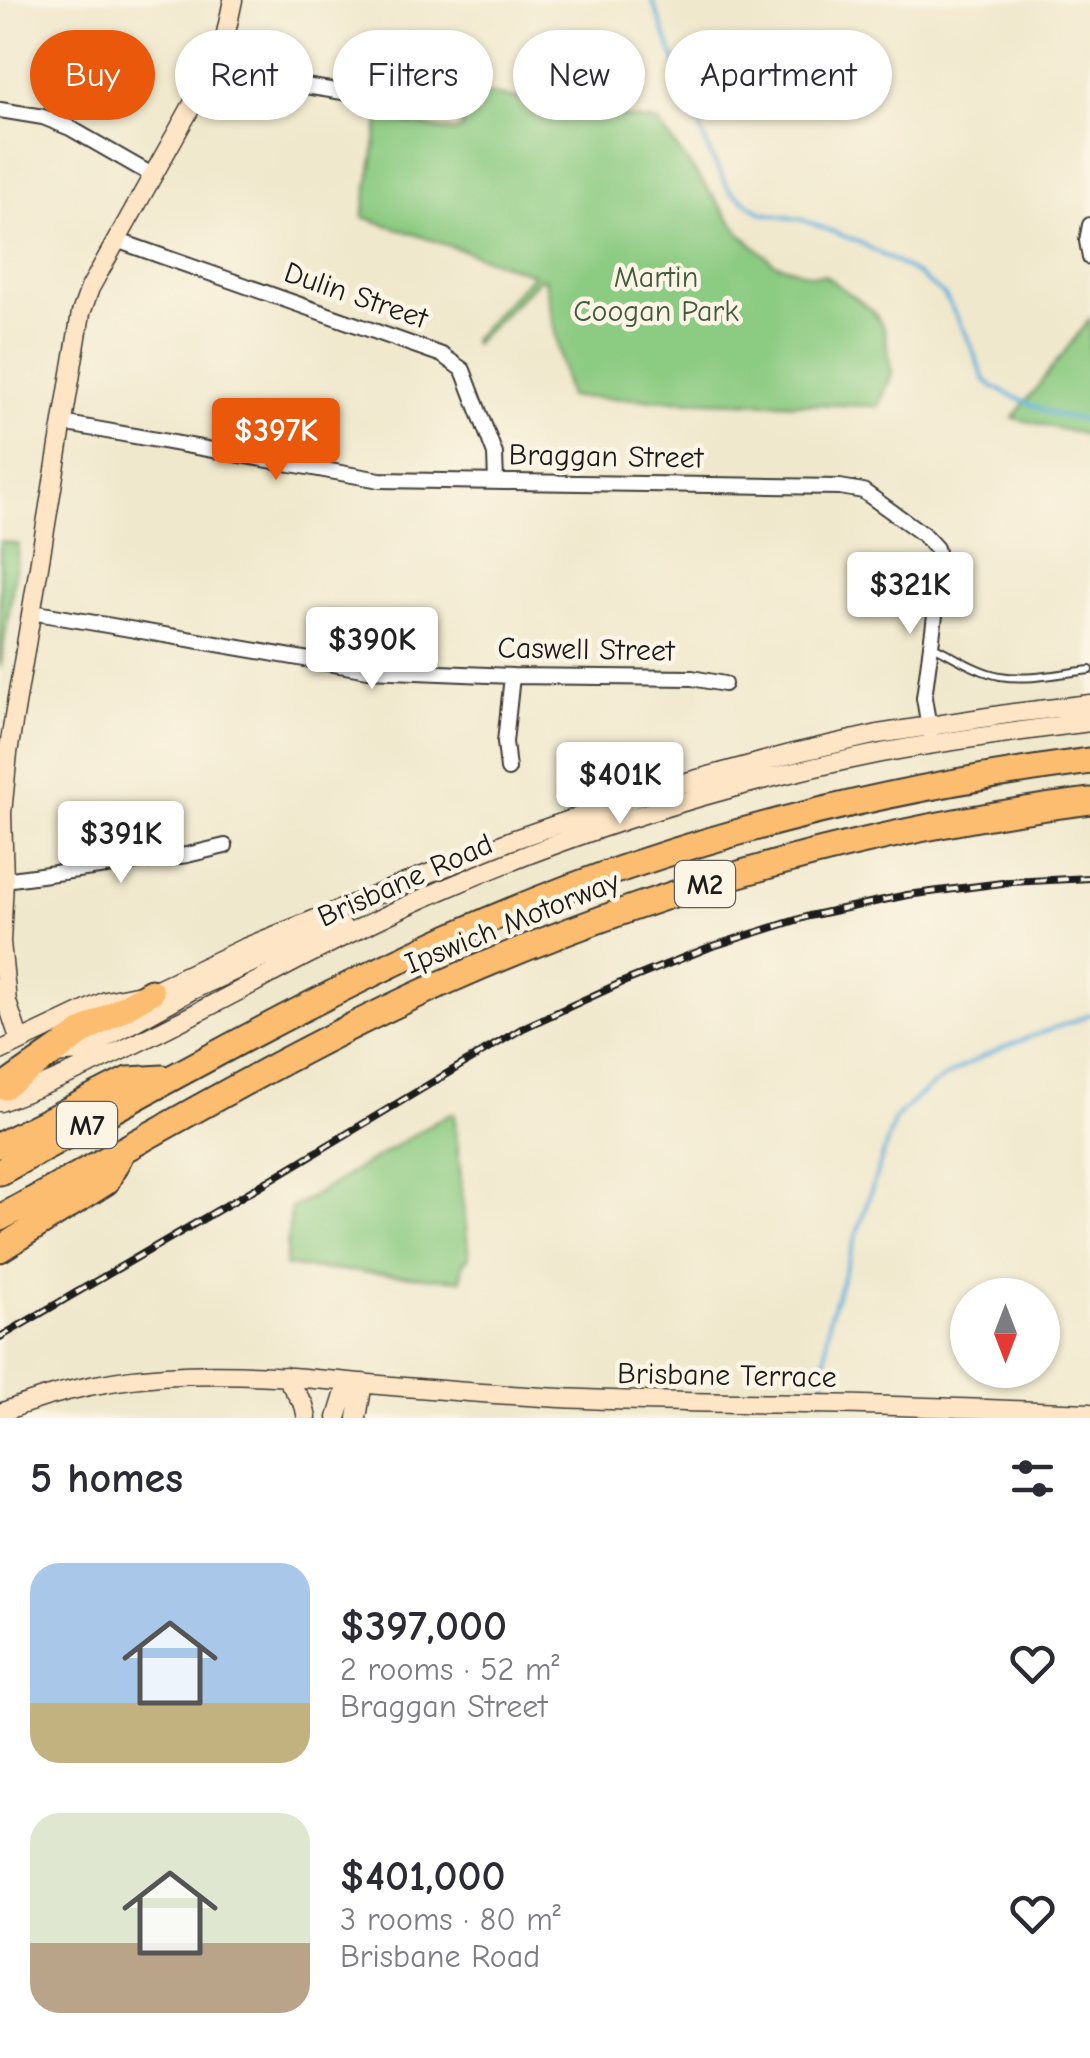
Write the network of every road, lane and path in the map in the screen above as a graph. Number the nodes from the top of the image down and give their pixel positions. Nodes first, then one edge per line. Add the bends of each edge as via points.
1 (234, 0) edge
2 (227, 30) edge
3 (0, 110) edge
4 (183, 120) edge
5 (152, 175) junction
6 (1090, 225) edge
7 (116, 240) junction
8 (1090, 258) edge
9 (62, 423) junction
10 (496, 482) junction
11 (31, 612) junction
12 (931, 646) junction
13 (1090, 670) edge
14 (512, 676) junction
15 (724, 684) dead end
16 (1090, 704) edge
17 (1090, 722) edge
18 (930, 734) junction
19 (1090, 761) edge
20 (508, 768) dead end
21 (1090, 801) edge
22 (225, 846) dead end
23 (4, 880) junction
24 (373, 921) junction
25 (1, 942) edge
26 (151, 992) junction
27 (20, 1041) junction
28 (0, 1052) edge
29 (50, 1053) junction
30 (173, 1078) junction
31 (2, 1084) edge
32 (0, 1145) edge
33 (123, 1150) junction
34 (0, 1172) edge
35 (0, 1218) edge
36 (0, 1249) edge
37 (286, 1376) junction
38 (355, 1382) junction
39 (0, 1413) edge
40 (1090, 1413) edge
41 (307, 1418) edge
42 (337, 1418) edge
43 (357, 1418) edge

1 - 2 main road
3 - 5 street via 70,128
4 - 5 main road
5 - 7 main road
6 - 8 street
7 - 9 main road via 82,314
7 - 10 street, Dulin Street via 442,355 463,370 495,454
9 - 10 street, Braggan Street via 380,480
9 - 11 main road
10 - 12 street, Braggan Street via 864,491 936,548 941,570
11 - 14 street, Caswell Street via 368,670
11 - 23 main road via 4,793
12 - 13 lane via 1000,676
12 - 18 street, Braggan Street via 924,698
14 - 15 street, Caswell Street
14 - 20 street
16 - 18 main road, Brisbane Road
17 - 18 main road, Brisbane Road
18 - 24 main road, Brisbane Road via 656,810 501,865
18 - 26 main road, Brisbane Road via 878,734 731,769 582,815 244,948
19 - 30 highway, Ipswich Motorway / M2 via 848,804 637,864 453,936
21 - 33 highway, Ipswich Motorway / M2 via 862,841 645,903 409,999
22 - 23 street
23 - 25 main road
24 - 29 main road via 353,921 231,971 80,1052
24 - 31 main road, Brisbane Road via 103,1059
25 - 27 main road via 7,1002
26 - 27 main road, Brisbane Road via 106,1001
26 - 29 highway
27 - 28 main road, Brisbane Road
27 - 29 main road
27 - 31 main road
29 - 31 highway
30 - 32 highway, M2 via 128,1080
30 - 34 highway, Ipswich Motorway / M7
33 - 35 highway, Ipswich Motorway / M7
33 - 36 highway, M2 via 106,1182
37 - 38 main road, Brisbane Terrace
37 - 39 main road, Brisbane Terrace via 146,1377
37 - 41 main road
38 - 40 main road, Brisbane Terrace via 540,1398
38 - 42 main road
38 - 43 main road

